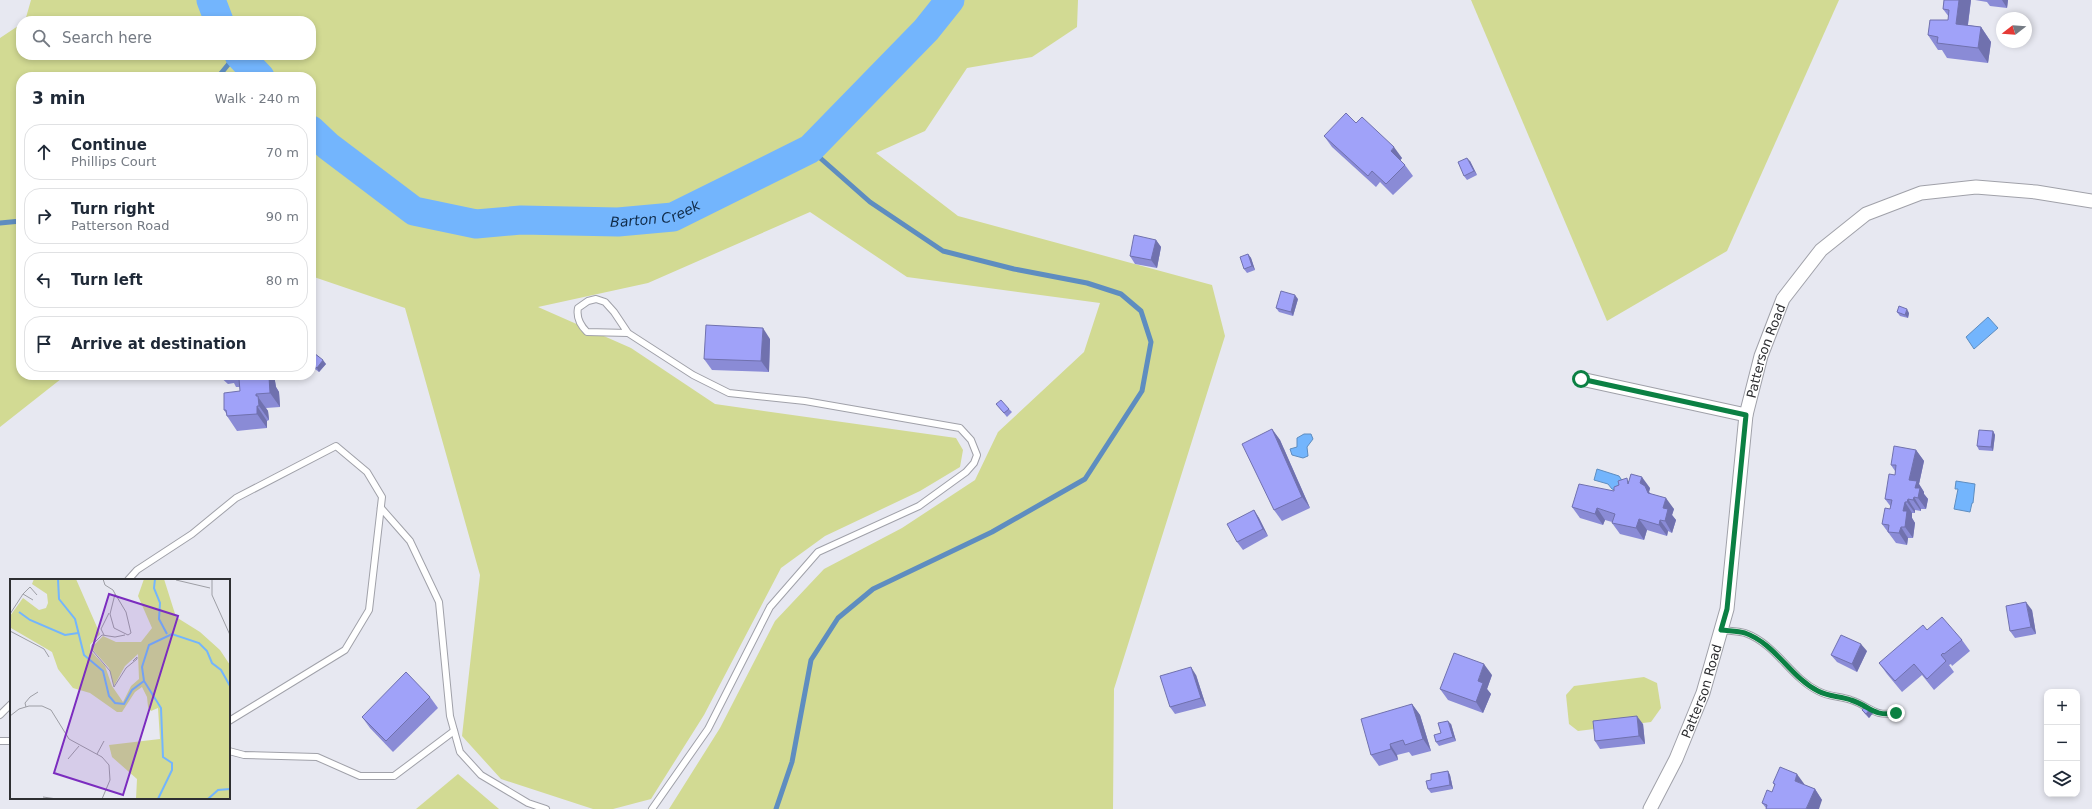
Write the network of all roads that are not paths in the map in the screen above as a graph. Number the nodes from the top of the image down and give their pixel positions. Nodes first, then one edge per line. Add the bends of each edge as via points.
1 (2092, 201) edge
2 (628, 333) junction
3 (1581, 379) dead end
4 (1746, 415) junction
5 (381, 508) junction
6 (129, 579) edge
7 (1721, 630) junction
8 (10, 705) edge
9 (1896, 713) dead end
10 (0, 715) edge
11 (230, 720) edge
12 (454, 732) junction
13 (230, 751) edge
14 (546, 809) edge
15 (652, 809) edge
16 (1650, 809) edge

1 - 4 street, Patterson Road via 2036,192 1976,187 1921,193 1866,214 1821,250 1783,299 1762,356
2 - 2 lane via 605,302 596,299 578,308 578,321 587,332
2 - 15 lane via 693,375 728,393 805,401 960,428 971,440 977,455 966,472 919,506 818,552 770,607 708,729
3 - 4 street
4 - 7 street, Patterson Road via 1727,609
5 - 6 lane via 382,497 367,472 336,446 236,498 192,534 137,570
5 - 11 lane via 370,610 345,650
5 - 12 lane via 410,541 439,602 450,716
7 - 9 lane via 1745,633 1769,646 1797,675 1817,691 1833,697 1850,699 1882,715
7 - 16 street, Patterson Road via 1703,693 1676,759
8 - 10 lane
12 - 13 lane via 394,776 360,776 317,757 244,755
12 - 14 lane via 460,752 481,775 528,803

